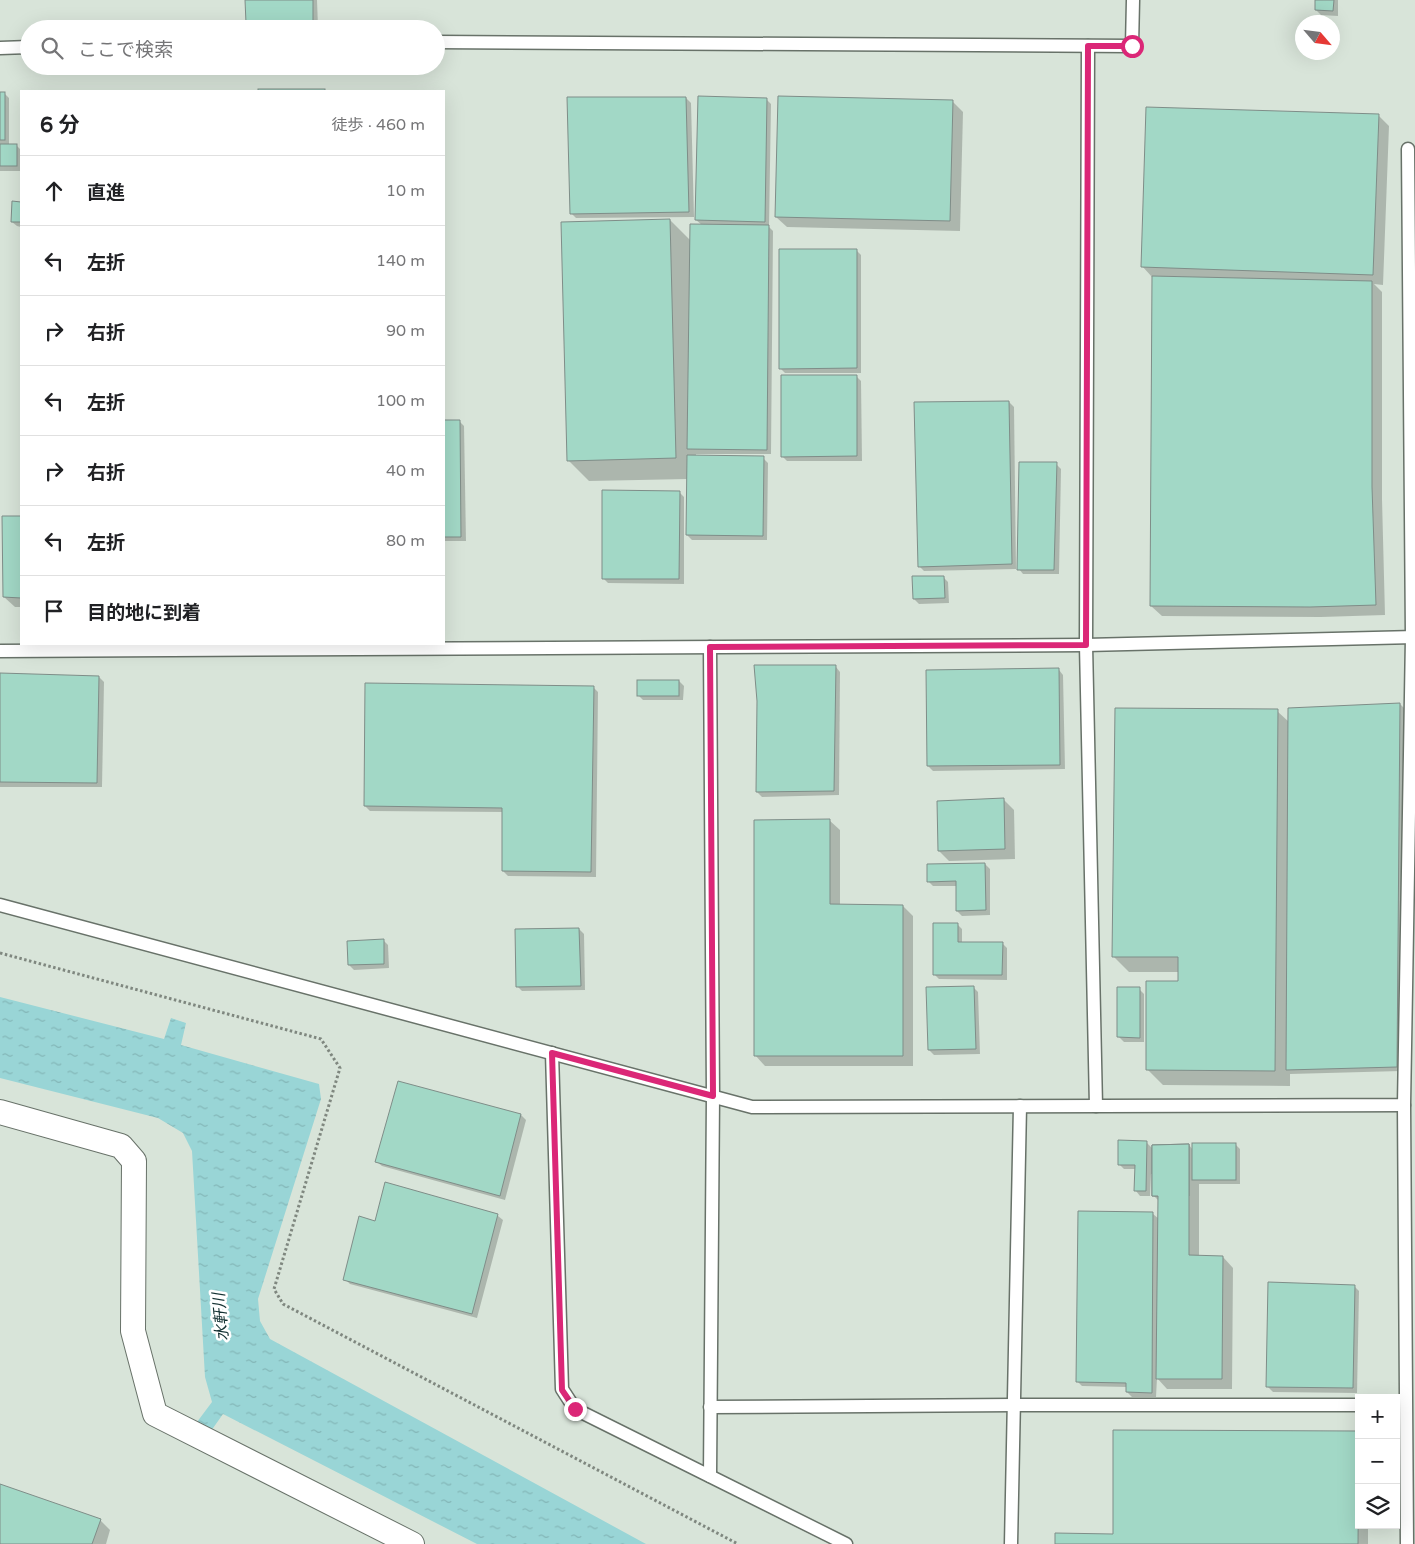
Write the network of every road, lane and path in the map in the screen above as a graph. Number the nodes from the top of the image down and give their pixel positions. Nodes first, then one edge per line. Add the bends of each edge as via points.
1 (1133, 0) edge
2 (445, 42) edge
3 (1088, 46) junction
4 (20, 47) edge
5 (0, 48) edge
6 (1408, 149) dead end
7 (1413, 637) edge
8 (1086, 645) junction
9 (710, 647) junction
10 (0, 651) edge
11 (0, 905) edge
12 (0, 953) edge
13 (552, 1053) junction
14 (713, 1096) junction
15 (1404, 1105) junction
16 (1020, 1106) junction
17 (1096, 1106) junction
18 (0, 1112) edge
19 (1014, 1405) junction
20 (1355, 1405) edge
21 (1401, 1405) edge
22 (710, 1407) junction
23 (710, 1476) junction
24 (412, 1544) edge
25 (738, 1544) edge
26 (846, 1544) edge
27 (1011, 1544) edge
28 (1407, 1544) edge

1 - 3 lane via 1132,46
2 - 3 lane
3 - 8 lane
4 - 5 lane
6 - 7 lane
7 - 8 lane
7 - 15 lane
8 - 9 lane
8 - 17 lane
9 - 10 lane
9 - 14 lane
11 - 13 lane
12 - 25 path via 321,1039 340,1068 274,1289 283,1304
13 - 14 lane
13 - 23 lane via 562,1390 575,1409
14 - 16 lane via 752,1107
14 - 22 lane
15 - 17 lane
15 - 21 lane
16 - 17 lane
16 - 19 lane
18 - 24 street via 121,1146 134,1161 133,1330 154,1414
19 - 20 lane
19 - 22 lane
19 - 27 lane
21 - 28 lane
22 - 23 lane
23 - 26 lane

